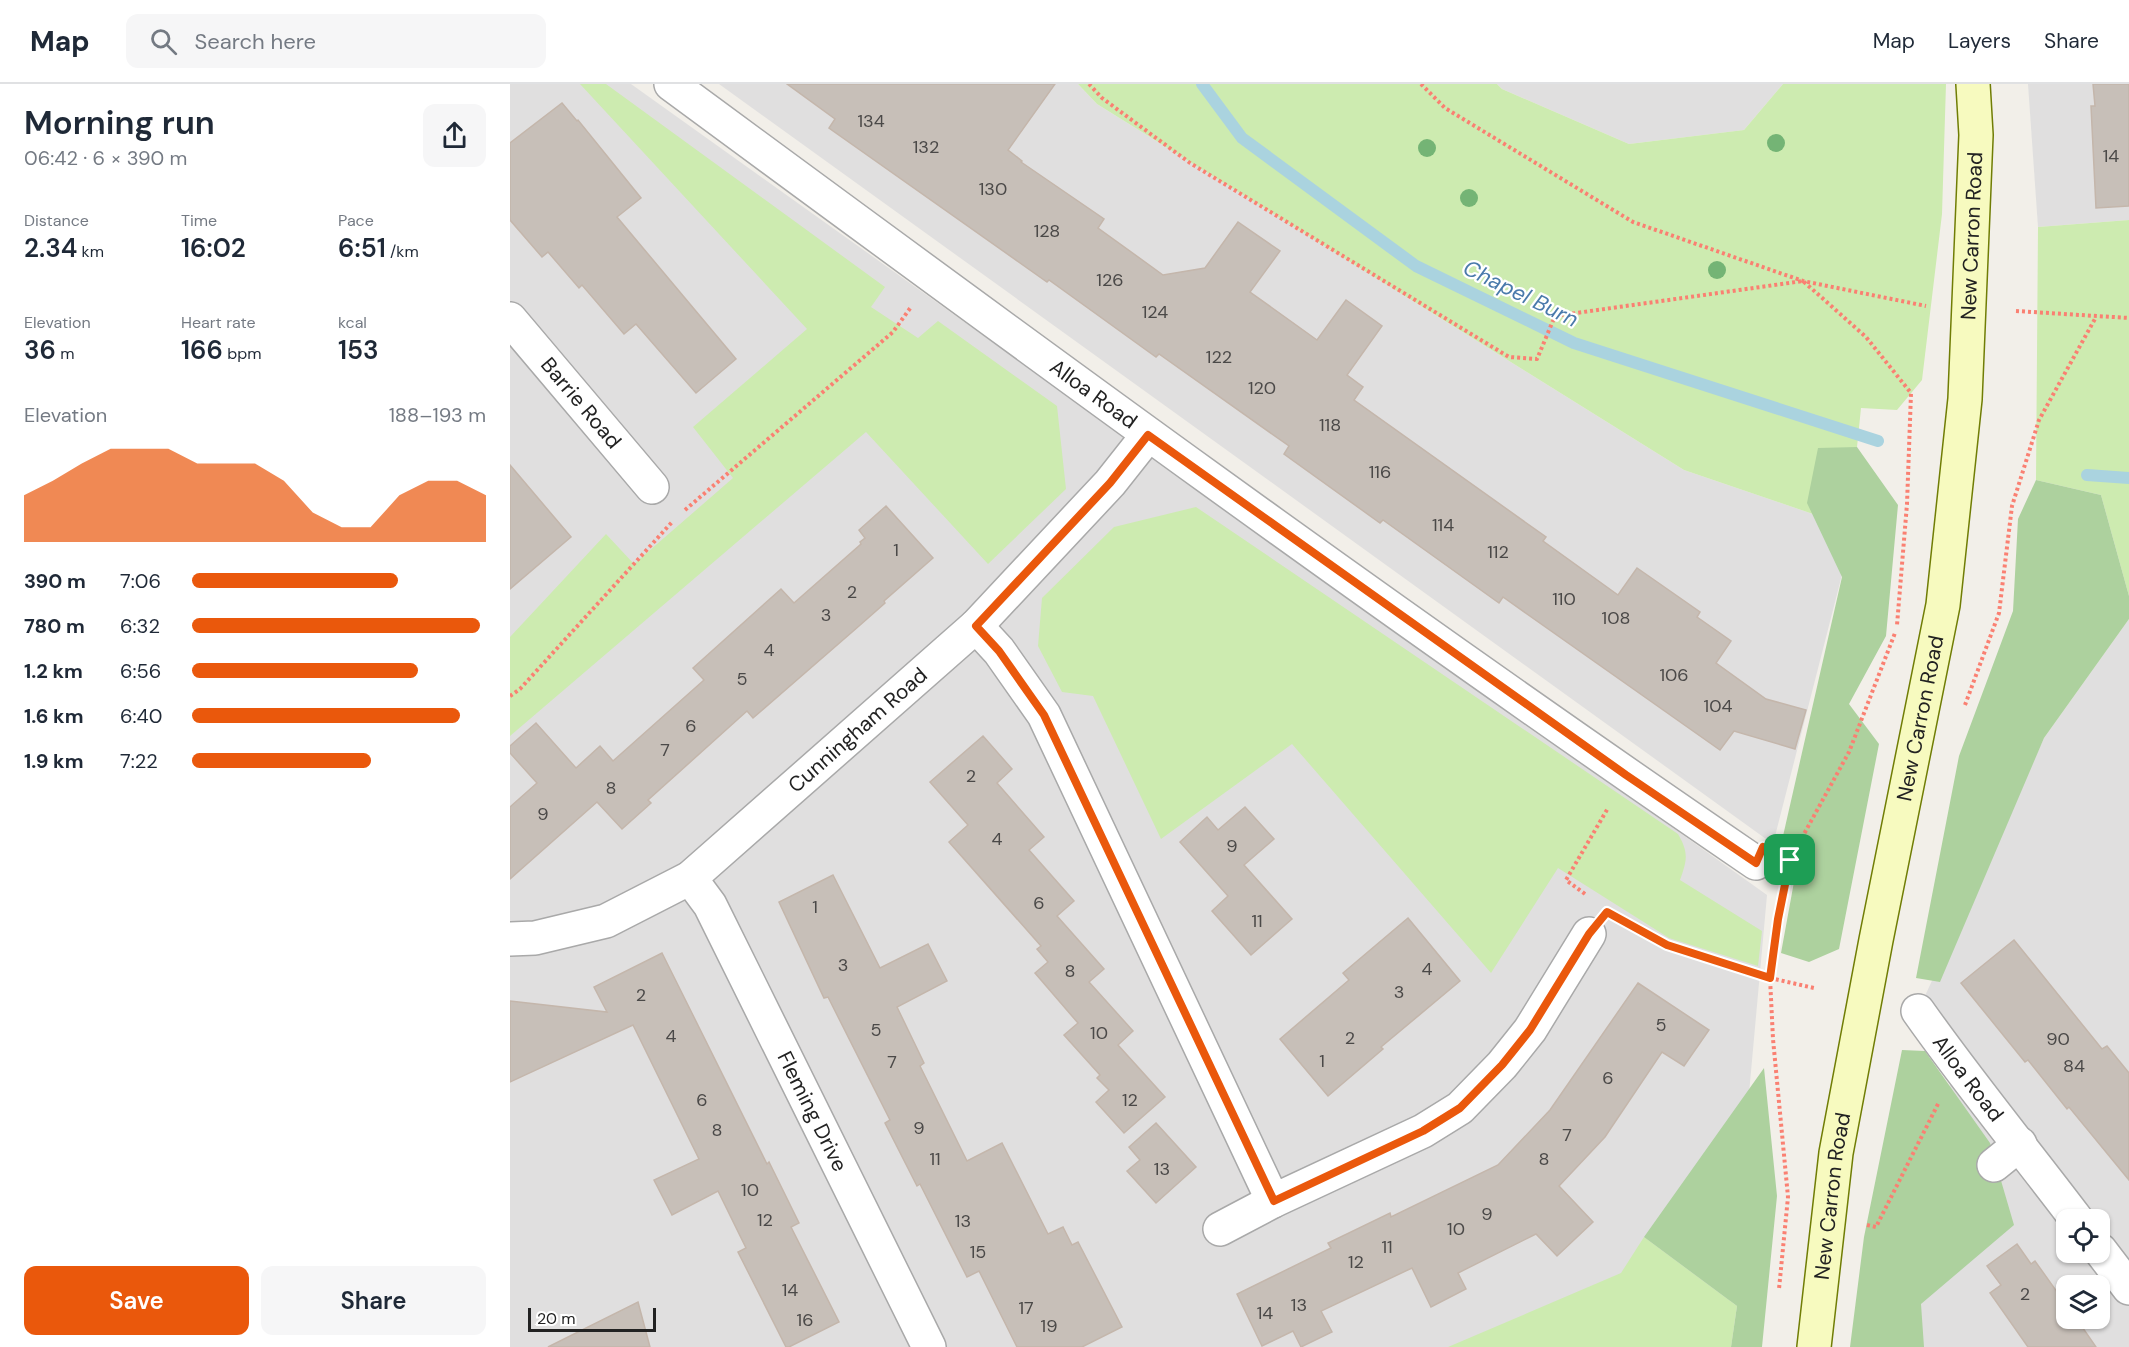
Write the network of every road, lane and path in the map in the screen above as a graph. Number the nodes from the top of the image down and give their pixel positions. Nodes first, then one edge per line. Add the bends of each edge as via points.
1 (671, 84) edge
2 (1089, 84) edge
3 (1421, 84) edge
4 (1973, 84) edge
5 (933, 277) junction
6 (1803, 281) junction
7 (1926, 306) dead end
8 (2016, 311) dead end
9 (2096, 317) junction
10 (2129, 318) edge
11 (510, 319) edge
12 (1148, 435) junction
13 (652, 487) dead end
14 (976, 626) junction
15 (510, 696) edge
16 (1964, 707) dead end
17 (1626, 775) junction
18 (1756, 863) joint
19 (690, 878) junction
20 (1786, 880) dead end
21 (1598, 923) junction
22 (510, 939) edge
23 (1770, 978) junction
24 (1814, 988) dead end
25 (1917, 1011) dead end
26 (1957, 1066) junction
27 (2020, 1144) junction
28 (1994, 1165) dead end
29 (1788, 1197) dead end
30 (1274, 1201) junction
31 (2069, 1209) edge
32 (1864, 1225) dead end
33 (1220, 1229) dead end
34 (2110, 1263) edge
35 (2129, 1288) edge
36 (928, 1347) edge
37 (1814, 1347) edge

1 - 5 street, Alloa Road
2 - 6 path via 1102,98 1190,163 1509,357 1537,359 1555,316
3 - 6 path via 1445,108 1633,222
4 - 37 main road, New Carron Road via 1976,135 1965,399 1943,605 1836,1153
5 - 12 street, Alloa Road
5 - 15 path via 893,332 678,516
6 - 7 path
6 - 18 path via 1866,338 1911,393 1906,515 1896,630 1850,752 1790,860 1763,847
8 - 9 path
9 - 10 path
9 - 16 path via 2039,420 2012,506 1999,613
11 - 13 street, Barrie Road
12 - 14 street, Cunningham Road via 1110,483
12 - 17 street, Alloa Road
14 - 19 street, Cunningham Road
14 - 30 street via 999,651 1044,715
17 - 18 street, Alloa Road
17 - 21 path via 1566,880
19 - 22 street, Cunningham Road via 606,921 535,938
19 - 36 street, Fleming Drive via 710,905
20 - 23 path
21 - 23 path
21 - 30 street via 1530,1030 1460,1108 1423,1131
23 - 24 path
23 - 29 path
25 - 26 street, Alloa Road
26 - 27 street, Alloa Road
26 - 32 path via 1876,1227
27 - 28 street
27 - 31 street, Alloa Road
30 - 33 street
34 - 35 street

